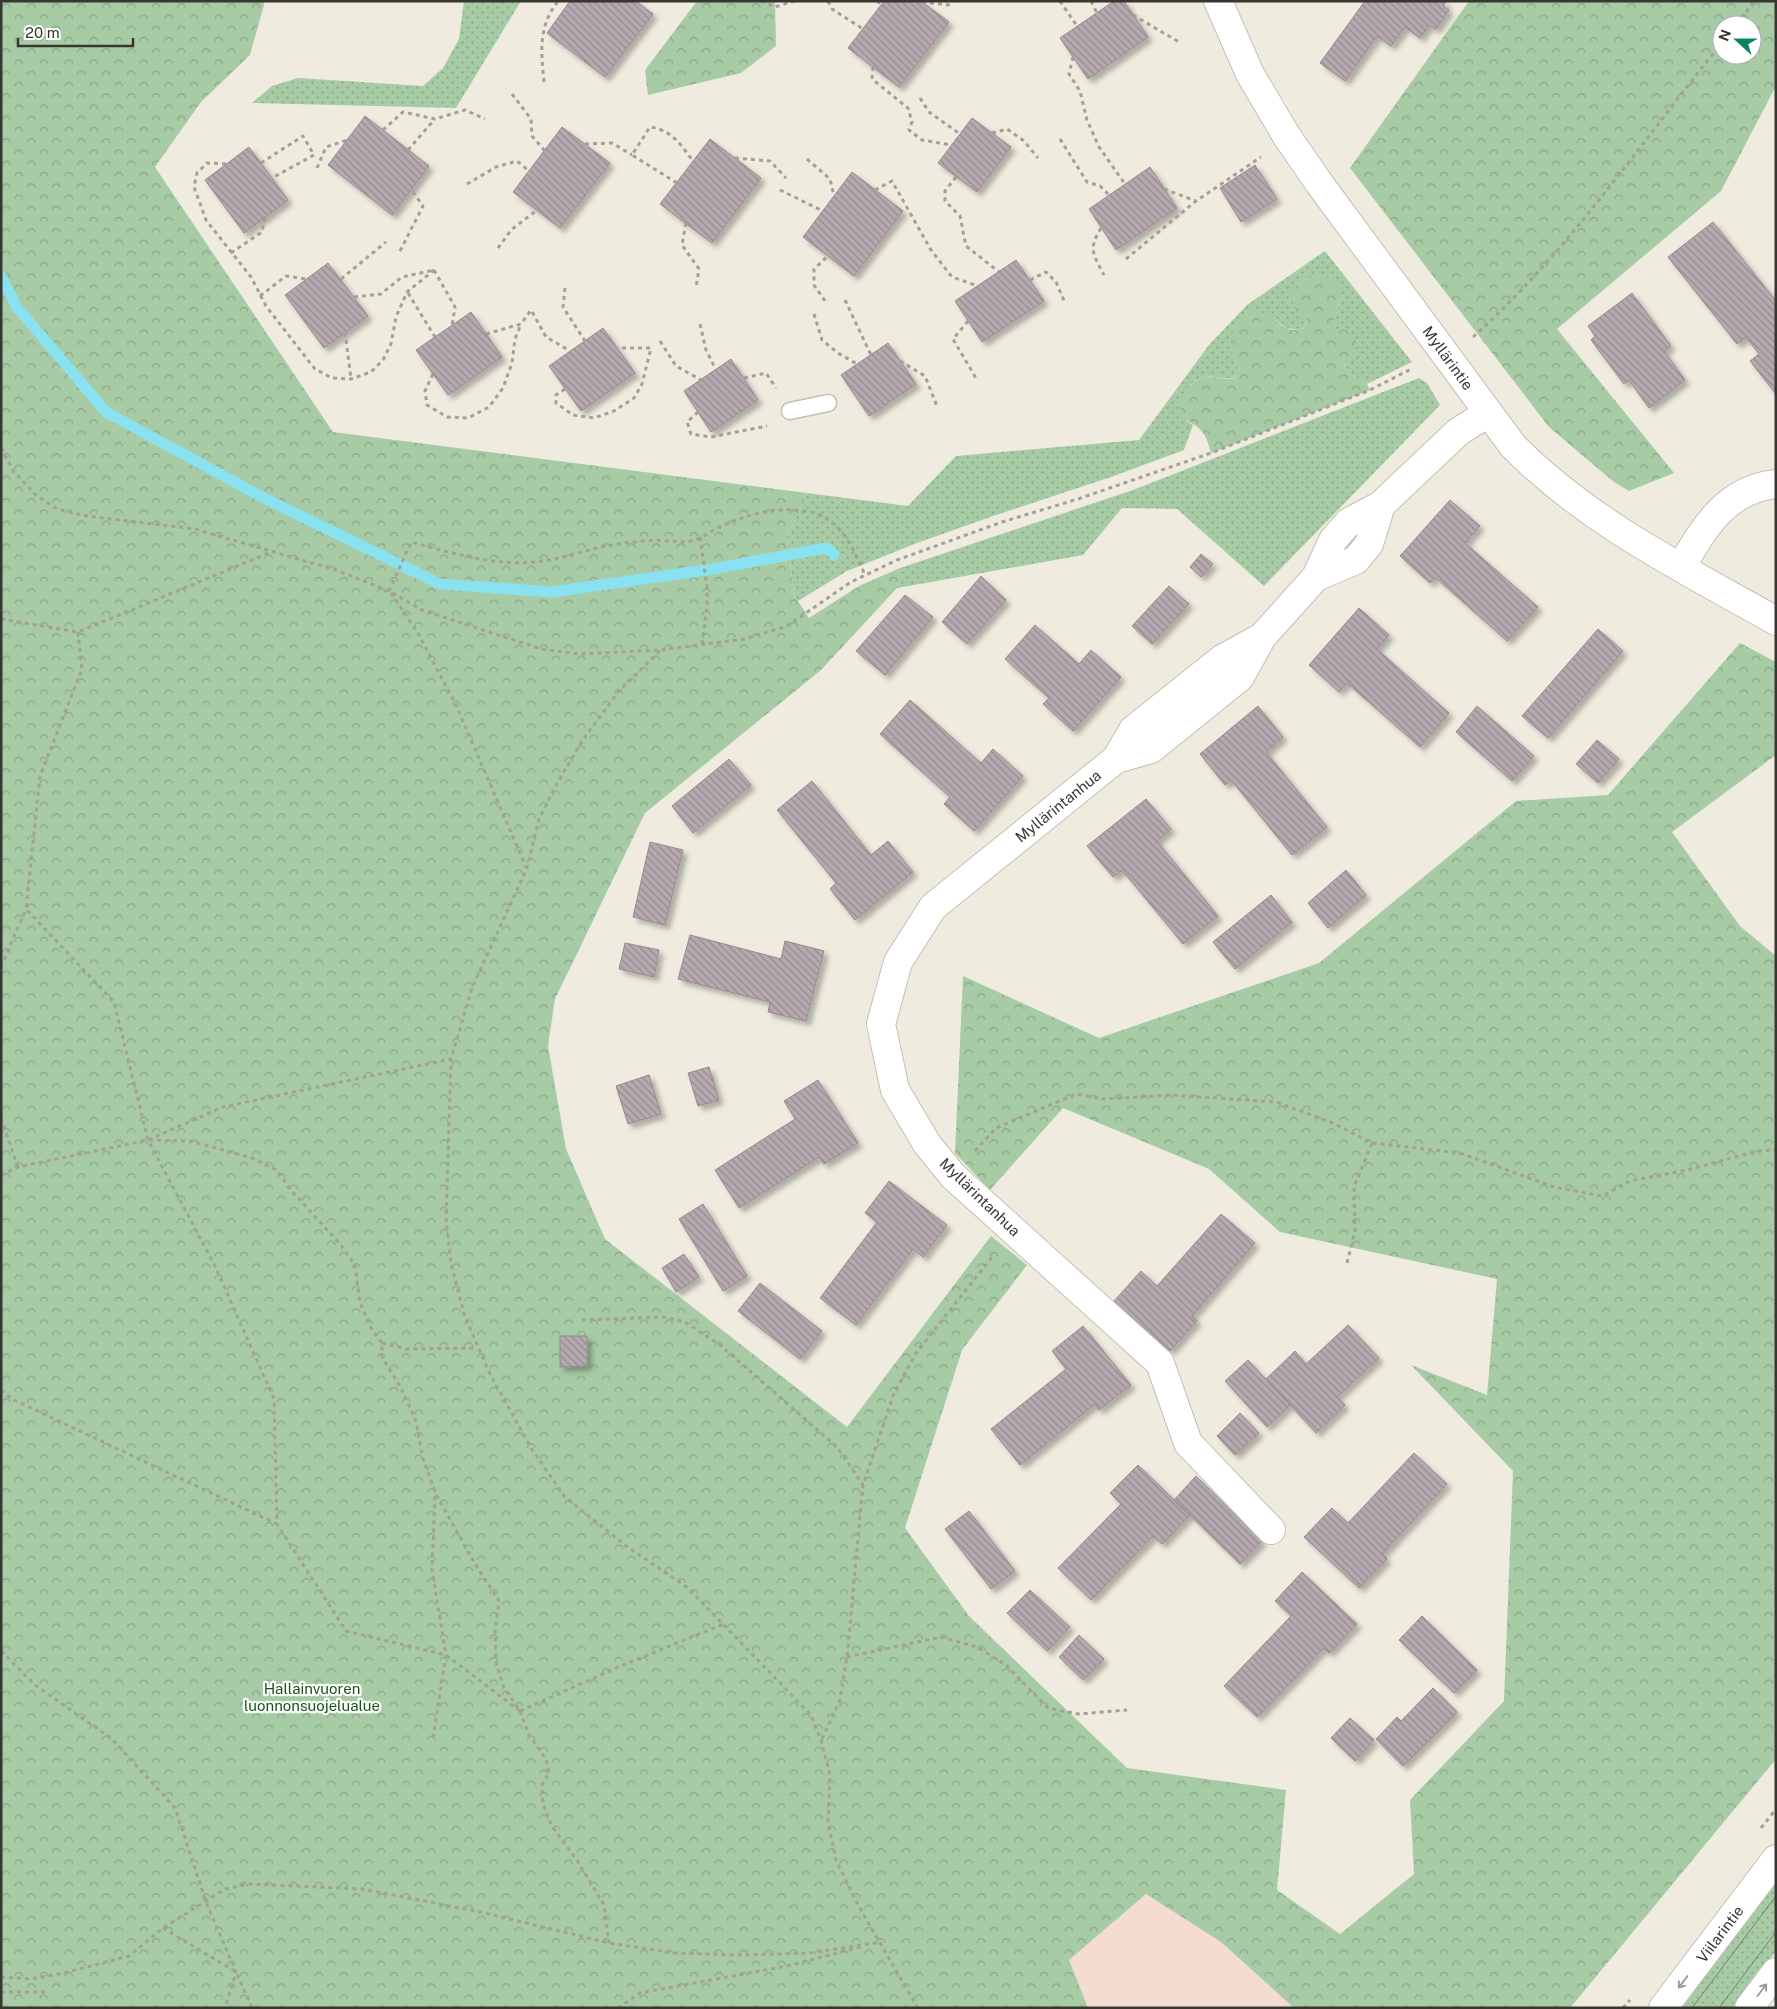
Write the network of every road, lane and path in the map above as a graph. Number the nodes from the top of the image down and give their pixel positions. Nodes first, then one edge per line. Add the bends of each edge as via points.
1 (558, 1) edge
2 (761, 1) edge
3 (794, 1) edge
4 (828, 1) edge
5 (877, 1) edge
6 (954, 1) edge
7 (1060, 1) edge
8 (1091, 1) edge
9 (1218, 1) edge
10 (1754, 1) edge
11 (922, 2) edge
12 (882, 5) dead end
13 (1097, 13) dead end
14 (1133, 15) dead end
15 (1744, 15) edge
16 (1077, 26) dead end
17 (864, 29) dead end
18 (1179, 42) dead end
19 (1712, 56) edge
20 (1073, 57) dead end
21 (873, 67) dead end
22 (544, 82) dead end
23 (512, 94) dead end
24 (920, 98) dead end
25 (435, 119) junction
26 (485, 119) dead end
27 (383, 130) dead end
28 (992, 133) dead end
29 (960, 134) dead end
30 (1060, 138) dead end
31 (347, 140) dead end
32 (585, 144) dead end
33 (951, 145) dead end
34 (408, 150) dead end
35 (545, 151) dead end
36 (632, 155) junction
37 (1262, 156) dead end
38 (735, 158) dead end
39 (1038, 158) dead end
40 (807, 159) dead end
41 (693, 161) dead end
42 (261, 163) dead end
43 (226, 164) dead end
44 (317, 168) dead end
45 (529, 171) dead end
46 (956, 177) dead end
47 (272, 178) dead end
48 (786, 178) dead end
49 (676, 183) dead end
50 (467, 184) dead end
51 (1125, 184) dead end
52 (411, 189) dead end
53 (1164, 189) dead end
54 (780, 190) dead end
55 (876, 190) dead end
56 (1109, 195) dead end
57 (834, 196) dead end
58 (1196, 201) junction
59 (537, 210) dead end
60 (823, 211) dead end
61 (265, 217) dead end
62 (686, 223) dead end
63 (1101, 228) dead end
64 (386, 242) dead end
65 (498, 248) dead end
66 (400, 251) dead end
67 (231, 253) junction
68 (828, 256) dead end
69 (1126, 259) dead end
70 (434, 270) junction
71 (999, 272) dead end
72 (1104, 275) dead end
73 (306, 279) dead end
74 (341, 279) dead end
75 (1030, 280) dead end
76 (978, 286) dead end
77 (565, 288) dead end
78 (696, 288) dead end
79 (407, 292) junction
80 (260, 296) junction
81 (354, 297) dead end
82 (846, 300) dead end
83 (825, 301) dead end
84 (1065, 303) dead end
85 (814, 314) dead end
86 (968, 321) dead end
87 (521, 324) junction
88 (700, 324) dead end
89 (452, 326) dead end
90 (346, 332) dead end
91 (486, 334) dead end
92 (435, 337) dead end
93 (585, 341) dead end
94 (660, 341) dead end
95 (1467, 342) dead end
96 (617, 348) dead end
97 (570, 351) dead end
98 (871, 355) dead end
99 (900, 362) dead end
100 (857, 364) dead end
101 (1414, 368) dead end
102 (716, 370) dead end
103 (433, 374) dead end
104 (744, 378) dead end
105 (352, 379) junction
106 (701, 380) dead end
107 (977, 380) dead end
108 (566, 389) dead end
109 (828, 404) dead end
110 (937, 406) dead end
111 (790, 411) junction
112 (698, 412) dead end
113 (1488, 413) junction
114 (1, 448) edge
115 (1776, 484) edge
116 (700, 537) junction
117 (271, 552) junction
118 (1681, 567) junction
119 (866, 575) junction
120 (390, 590) junction
121 (1, 619) edge
122 (1776, 621) edge
123 (78, 632) junction
124 (702, 645) junction
125 (660, 650) junction
126 (526, 868) junction
127 (26, 909) junction
128 (1, 967) edge
129 (451, 1059) junction
130 (1, 1118) edge
131 (996, 1128) dead end
132 (148, 1140) junction
133 (1372, 1143) junction
134 (1776, 1150) edge
135 (18, 1167) junction
136 (1, 1175) edge
137 (1014, 1230) junction
138 (1347, 1263) dead end
139 (582, 1320) dead end
140 (382, 1343) junction
141 (478, 1348) junction
142 (1, 1390) edge
143 (863, 1485) junction
144 (436, 1494) junction
145 (277, 1524) junction
146 (1271, 1530) dead end
147 (724, 1624) junction
148 (1, 1651) edge
149 (446, 1655) junction
150 (847, 1657) junction
151 (1127, 1710) dead end
152 (520, 1711) junction
153 (433, 1738) dead end
154 (821, 1740) junction
155 (1776, 1859) edge
156 (206, 1902) junction
157 (163, 1928) junction
158 (881, 1942) junction
159 (609, 1944) junction
160 (236, 1972) junction
161 (1776, 1972) edge
162 (1, 1978) edge
163 (1, 1992) edge
164 (47, 1992) dead end
165 (225, 2008) edge
166 (252, 2008) edge
167 (618, 2008) edge
168 (918, 2008) edge
169 (1663, 2008) edge
170 (1749, 2008) edge

1 - 22 path via 548,13 541,42
2 - 3 path via 775,7
4 - 17 path via 832,9
5 - 12 path
6 - 11 path via 948,6
7 - 16 path
8 - 13 path
9 - 113 street, Myllärintie via 1250,74 1286,135
10 - 15 path
14 - 18 path
19 - 95 path via 1560,247 1497,315
20 - 51 path via 1069,74 1080,91 1087,120 1099,148
21 - 33 path via 872,79 908,108 912,122 909,130 922,140
23 - 35 path via 531,120 532,136
24 - 29 path via 928,112
25 - 26 path via 466,110
25 - 27 path via 403,112
25 - 34 path
28 - 39 path via 1007,129 1024,141
30 - 56 path via 1088,182 1100,186
31 - 44 path via 326,147
32 - 36 path via 612,143
36 - 41 path via 650,128 660,128 678,139
36 - 49 path
37 - 58 path
38 - 48 path via 770,160
40 - 57 path via 830,179
42 - 47 path via 303,136 314,155
43 - 67 path via 207,164 197,173 194,187 206,220
45 - 50 path via 517,161 496,167
46 - 71 path via 945,191 945,201 960,216 966,246
52 - 66 path via 423,206
53 - 58 path
54 - 60 path
55 - 76 path via 892,181 931,250 952,277
58 - 69 path
59 - 65 path via 511,230
61 - 67 path via 262,232
62 - 78 path via 682,245 699,269
63 - 72 path via 1093,241 1092,253
64 - 74 path
67 - 80 path via 251,277
68 - 83 path via 814,269 814,285
70 - 79 path
70 - 81 path via 402,277 381,294
70 - 89 path via 455,307
73 - 80 path via 286,276
75 - 84 path via 1046,272 1056,282
77 - 93 path via 563,307
79 - 92 path
79 - 105 path via 383,360 371,372
80 - 105 path via 315,369 332,378
82 - 98 path
85 - 100 path via 822,340
86 - 107 path via 953,339
87 - 91 path
87 - 97 path via 531,310 546,336
87 - 103 path via 503,388 489,407 468,418 447,417 427,405 425,391
88 - 102 path via 706,350
90 - 105 path
94 - 106 path via 676,366
96 - 108 path via 651,348 642,384 634,398 594,418 573,415 556,403 556,395
99 - 110 path via 926,376
101 - 119 path via 1370,390 1211,453 1002,522 897,560
104 - 111 path via 766,373
109 - 111 lane
111 - 112 path via 757,429 711,437 691,434 687,422
113 - 118 street, Myllärintie via 1538,472 1615,529
113 - 137 street, Myllärintanhua via 1458,432 1381,505 1369,544 1356,560 1316,577 1262,636 1240,677 1151,749 1116,759 933,907 898,962 880,1024 895,1090 927,1144 953,1176
114 - 117 path via 14,472 36,495 57,509 87,516 195,529
115 - 118 street via 1747,491 1729,501
116 - 119 path via 752,514 786,509 812,512 826,518 846,535
116 - 120 path via 676,543 666,540 623,543 548,560 506,563 411,542
116 - 124 path via 707,587
117 - 120 path via 336,570
117 - 123 path
118 - 122 street, Myllärintie
119 - 124 path via 787,626 744,639
120 - 125 path via 422,610 541,649 580,654
120 - 126 path via 419,635 456,705
121 - 123 path
123 - 127 path via 82,669 40,776
124 - 125 path
125 - 126 path via 619,691 582,741 539,819
126 - 129 path via 472,988
127 - 128 path
127 - 132 path via 114,1002
129 - 132 path via 223,1107
129 - 141 path via 446,1218 451,1264 465,1317
130 - 135 path
131 - 133 path via 1076,1094 1103,1099 1170,1095 1276,1102 1333,1123
132 - 135 path
132 - 140 path via 190,1141 252,1158 277,1170 355,1265 360,1303
132 - 145 path via 216,1268 274,1400
133 - 134 path via 1460,1153 1554,1187 1602,1196 1630,1181 1757,1151
133 - 138 path via 1354,1187 1355,1231
135 - 136 path
137 - 143 path via 916,1353 894,1393
137 - 146 street, Myllärintanhua via 1160,1364 1188,1443
139 - 143 path via 664,1317 686,1322 720,1345 837,1447
140 - 141 path via 407,1349
140 - 144 path via 382,1358 416,1421 423,1460
141 - 147 path via 531,1448 564,1496 625,1545 688,1588
142 - 145 path via 12,1399
143 - 150 path
144 - 149 path via 432,1570
144 - 152 path via 499,1600 496,1663 504,1688
145 - 149 path via 346,1631
147 - 152 path
147 - 154 path via 811,1715
148 - 156 path via 35,1685 112,1739 175,1808
149 - 152 path
149 - 153 path
150 - 151 path via 941,1637 977,1647 1006,1664 1048,1708 1078,1714
150 - 154 path via 840,1700
152 - 159 path via 529,1735 546,1760 549,1773 542,1785 543,1804 552,1826 604,1905
154 - 158 path via 830,1776 828,1822 836,1860
155 -> 169 street, Viilarintie
156 - 157 path
156 - 159 path via 225,1889 250,1884 362,1889 481,1912
156 - 160 path
157 - 160 path
157 - 162 path via 129,1956 68,1972 32,1978
158 - 159 path via 810,1953 742,1955 674,1953
158 - 167 path via 787,1966 640,1993
158 - 168 path
160 - 165 path
160 - 166 path
170 -> 161 street
163 - 164 path

